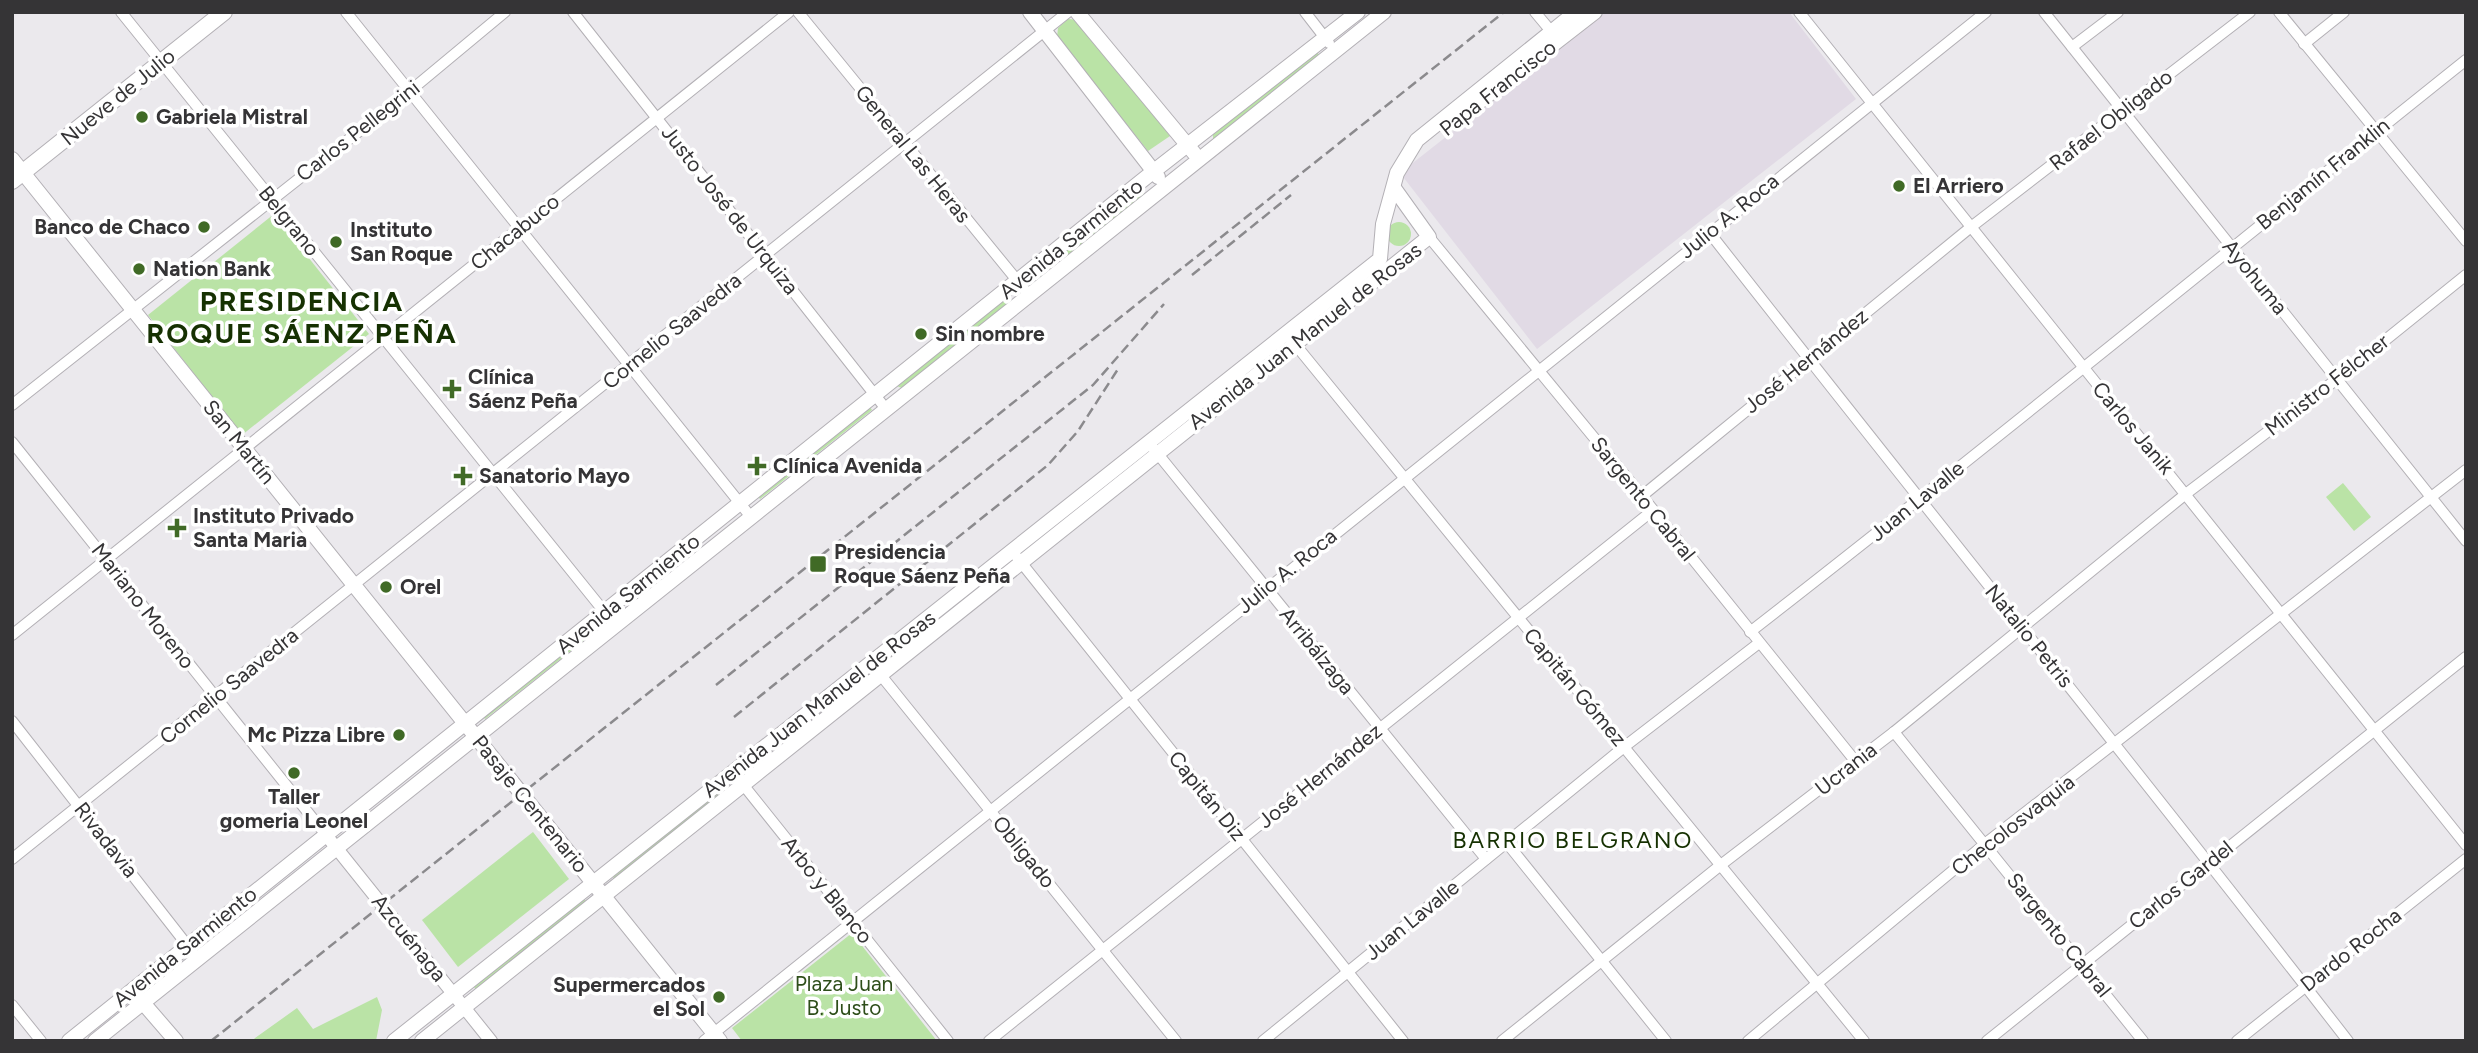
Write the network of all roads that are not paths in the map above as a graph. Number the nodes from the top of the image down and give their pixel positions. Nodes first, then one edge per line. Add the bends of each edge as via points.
1 (121, 12) edge
2 (224, 12) edge
3 (346, 12) edge
4 (505, 12) edge
5 (573, 12) edge
6 (789, 12) edge
7 (798, 12) edge
8 (1030, 12) edge
9 (1068, 12) edge
10 (1077, 12) edge
11 (1305, 12) edge
12 (1358, 12) edge
13 (1384, 12) edge
14 (1535, 12) edge
15 (1576, 12) edge
16 (1595, 12) edge
17 (1799, 12) edge
18 (1986, 12) edge
19 (2044, 12) edge
20 (2118, 12) edge
21 (2250, 12) edge
22 (2279, 12) edge
23 (2343, 12) edge
24 (1045, 31) junction
25 (1555, 36) junction
26 (1325, 38) junction
27 (2304, 44) junction
28 (2073, 47) junction
29 (1335, 51) junction
30 (2466, 60) edge
31 (162, 62) junction
32 (410, 91) junction
33 (1871, 102) junction
34 (2123, 111) junction
35 (657, 118) junction
36 (2375, 132) junction
37 (905, 144) junction
38 (1187, 146) junction
39 (12, 159) edge
40 (1199, 159) junction
41 (1154, 171) junction
42 (18, 177) edge
43 (1166, 186) junction
44 (1394, 188) junction
45 (271, 199) junction
46 (1410, 212) junction
47 (1383, 224) junction
48 (1971, 227) junction
49 (519, 228) junction
50 (1709, 232) junction
51 (1429, 237) junction
52 (2466, 241) edge
53 (2231, 247) junction
54 (1382, 254) junction
55 (766, 255) junction
56 (1400, 260) junction
57 (2466, 275) edge
58 (1018, 281) junction
59 (1029, 295) junction
60 (132, 309) junction
61 (384, 338) junction
62 (1290, 338) junction
63 (1808, 358) junction
64 (630, 365) junction
65 (2081, 367) junction
66 (1537, 370) junction
67 (2337, 379) junction
68 (876, 396) junction
69 (12, 405) edge
70 (886, 410) junction
71 (12, 442) edge
72 (244, 448) junction
73 (1153, 448) junction
74 (2466, 470) edge
75 (493, 475) junction
76 (1404, 478) junction
77 (2187, 493) junction
78 (1642, 496) junction
79 (2431, 498) junction
80 (1919, 502) junction
81 (740, 504) junction
82 (1652, 511) junction
83 (751, 517) junction
84 (2466, 541) edge
85 (1016, 557) junction
86 (107, 560) junction
87 (354, 585) junction
88 (1266, 588) junction
89 (605, 612) junction
90 (2281, 613) junction
91 (1518, 618) junction
92 (615, 625) junction
93 (2023, 626) junction
94 (1750, 632) junction
95 (12, 635) edge
96 (1759, 643) junction
97 (2466, 657) edge
98 (876, 668) junction
99 (215, 697) junction
100 (1129, 698) junction
101 (12, 721) edge
102 (466, 724) junction
103 (1380, 728) junction
104 (2374, 729) junction
105 (1894, 732) junction
106 (476, 736) junction
107 (2117, 744) junction
108 (1624, 747) junction
109 (1856, 762) junction
110 (733, 772) junction
111 (743, 785) junction
112 (79, 805) junction
113 (990, 810) junction
114 (326, 835) junction
115 (1241, 839) junction
116 (1507, 843) junction
117 (1986, 843) junction
118 (2466, 845) edge
119 (336, 848) junction
120 (12, 859) edge
121 (1486, 859) junction
122 (2466, 859) edge
123 (2210, 862) junction
124 (1722, 864) junction
125 (593, 883) junction
126 (604, 896) junction
127 (852, 922) junction
128 (187, 945) junction
129 (1102, 950) junction
130 (198, 959) junction
131 (1601, 960) junction
132 (2083, 964) junction
133 (1348, 972) junction
134 (1818, 984) junction
135 (2305, 986) junction
136 (133, 990) junction
137 (454, 994) junction
138 (143, 1003) junction
139 (12, 1005) edge
140 (464, 1007) junction
141 (712, 1038) edge
142 (41, 1041) edge
143 (69, 1041) edge
144 (95, 1041) edge
145 (176, 1041) edge
146 (394, 1041) edge
147 (422, 1041) edge
148 (491, 1041) edge
149 (948, 1041) edge
150 (989, 1041) edge
151 (1176, 1041) edge
152 (1263, 1041) edge
153 (1403, 1041) edge
154 (1502, 1041) edge
155 (1666, 1041) edge
156 (1748, 1041) edge
157 (1864, 1041) edge
158 (1987, 1041) edge
159 (2143, 1041) edge
160 (2237, 1041) edge
161 (2348, 1041) edge

1 - 31 street, Belgrano
2 - 31 main road, Nueve de Julio
3 - 32 street
4 - 32 street, Carlos Pellegrini
5 - 35 street, Justo José de Urquiza
6 - 35 street, Chacabuco
7 - 37 street, General Las Heras
8 - 24 main road
9 - 24 street, Cornelio Saavedra
10 - 38 main road
11 - 26 street
12 - 26 main road, Avenida Sarmiento
13 - 29 main road, Avenida Sarmiento
14 - 25 street
15 - 25 main road
16 - 25 main road, Papa Francisco
17 - 33 street, Carlos Janik
18 - 33 street, Julio A. Roca
19 - 28 street, Ayohuma
20 - 28 street
21 - 34 street, Rafael Obligado
22 - 27 street
23 - 27 street
24 - 37 street, Cornelio Saavedra
24 - 41 main road
25 - 44 main road via 1417,140 1401,163
26 - 29 street
26 - 38 main road, Avenida Sarmiento
27 - 36 street
28 - 34 street, Ayohuma
29 - 40 main road, Avenida Sarmiento
30 - 36 street, Benjamín Franklin
31 - 42 main road, Nueve de Julio
31 - 45 street, Belgrano
32 - 45 street, Carlos Pellegrini
32 - 49 street
33 - 48 street, Carlos Janik
33 - 50 street, Julio A. Roca
34 - 48 street, Rafael Obligado
34 - 53 street, Ayohuma
35 - 49 street, Chacabuco
35 - 55 street, Justo José de Urquiza
36 - 52 street
36 - 53 street, Benjamín Franklin
37 - 55 street, Cornelio Saavedra
37 - 58 street, General Las Heras
38 - 40 main road
38 - 41 main road, Avenida Sarmiento
39 - 42 main road, San Martín
40 - 43 main road, Avenida Sarmiento
41 - 43 main road
41 - 58 main road, Avenida Sarmiento
42 - 60 main road, San Martín
43 - 59 main road, Avenida Sarmiento
44 - 46 main road, Avenida Juan Manuel de Rosas
44 - 47 main road, Avenida Juan Manuel de Rosas
45 - 60 street, Carlos Pellegrini
45 - 61 street, Belgrano
46 - 47 main road via 1394,214
46 - 51 main road, Avenida Juan Manuel de Rosas
47 - 54 main road, Avenida Juan Manuel de Rosas
48 - 63 street, José Hernández
48 - 65 street, Carlos Janik
49 - 61 street, Chacabuco
49 - 64 street
50 - 63 street, Natalio Petris
50 - 66 street, Julio A. Roca
51 - 56 main road, Avenida Juan Manuel de Rosas
51 - 66 street, Sargento Cabral
53 - 65 street, Benjamín Franklin
53 - 67 street, Ayohuma
54 - 56 main road
54 - 62 main road, Avenida Juan Manuel de Rosas
55 - 64 street, Cornelio Saavedra
55 - 68 street, Justo José de Urquiza
56 - 62 main road, Avenida Juan Manuel de Rosas
57 - 67 street, Ministro Félcher
58 - 59 street, General Las Heras
58 - 68 main road, Avenida Sarmiento
59 - 70 main road, Avenida Sarmiento
60 - 69 street, Carlos Pellegrini
60 - 72 main road, San Martín
61 - 72 street, Chacabuco
61 - 75 street, Belgrano
62 - 73 main road, Avenida Juan Manuel de Rosas
62 - 76 street, Capitán Gómez
63 - 78 street, José Hernández
63 - 80 street, Natalio Petris
64 - 75 street, Cornelio Saavedra
64 - 81 street
65 - 77 street, Carlos Janik
65 - 80 street, Juan Lavalle
66 - 76 street, Julio A. Roca
66 - 78 street, Sargento Cabral
67 - 77 street, Ministro Félcher
67 - 79 street, Ayohuma
68 - 70 street, Justo José de Urquiza
68 - 81 main road, Avenida Sarmiento
70 - 83 main road, Avenida Sarmiento
71 - 86 street, Mariano Moreno
72 - 86 street, Chacabuco
72 - 87 main road, San Martín
73 - 85 main road, Avenida Juan Manuel de Rosas
73 - 88 street, Arribálzaga
74 - 79 street, Checolosvaquia
75 - 87 street, Cornelio Saavedra
75 - 89 street, Belgrano
76 - 88 street, Julio A. Roca
76 - 91 street, Capitán Gómez
77 - 90 street, Carlos Janik
77 - 93 street, Ucrania
78 - 82 street, Sargento Cabral
79 - 84 street, Ayohuma
79 - 90 street, Checolosvaquia
80 - 93 street, Natalio Petris
80 - 94 street, Juan Lavalle
81 - 83 street
81 - 89 main road, Avenida Sarmiento
82 - 91 street, José Hernández
82 - 94 street, Sargento Cabral
83 - 92 main road, Avenida Sarmiento
85 - 98 main road, Avenida Juan Manuel de Rosas
85 - 100 street, Capitán Diz
86 - 95 street, Chacabuco
86 - 99 street, Mariano Moreno
87 - 99 street, Cornelio Saavedra
87 - 102 main road, San Martín
88 - 100 street, Julio A. Roca
88 - 103 street, Arribálzaga
89 - 92 street, Belgrano
89 - 102 main road, Avenida Sarmiento
90 - 104 street, Carlos Janik
90 - 107 street, Checolosvaquia
91 - 103 street, José Hernández
91 - 108 street, Capitán Gómez
92 - 106 main road, Avenida Sarmiento
93 - 105 street, Ucrania
93 - 107 street, Natalio Petris
94 - 96 street, Sargento Cabral
96 - 108 street, Juan Lavalle
96 - 109 street, Sargento Cabral
97 - 104 street, Carlos Gardel
98 - 110 main road, Avenida Juan Manuel de Rosas
98 - 111 main road, Avenida Juan Manuel de Rosas
98 - 113 street, Obligado
99 - 112 street, Cornelio Saavedra
99 - 114 street, Mariano Moreno
100 - 113 street, Julio A. Roca
100 - 115 street, Capitán Diz
101 - 112 street, Rivadavia
102 - 106 main road, Pasaje Centenario
102 - 114 main road, Avenida Sarmiento
103 - 115 street, José Hernández
103 - 121 street, Arribálzaga
104 - 118 street, Carlos Janik
104 - 123 street, Carlos Gardel
105 - 109 street, Ucrania
105 - 117 street, Sargento Cabral
106 - 119 main road, Avenida Sarmiento
106 - 125 main road, Pasaje Centenario
107 - 117 street, Checolosvaquia
107 - 123 street, Natalio Petris
108 - 116 street, Juan Lavalle
108 - 124 street, Capitán Gómez
109 - 124 street, Ucrania
110 - 111 street, Arbo y Blanco
110 - 125 main road, Avenida Juan Manuel de Rosas
111 - 126 main road, Avenida Juan Manuel de Rosas
111 - 127 street, Arbo y Blanco
112 - 120 street, Cornelio Saavedra
112 - 128 street, Rivadavia
113 - 127 street, Julio A. Roca
113 - 129 street, Obligado
114 - 119 street, Azcuénaga
114 - 128 main road, Avenida Sarmiento
115 - 129 street, José Hernández
115 - 133 street, Capitán Diz
116 - 121 street, Juan Lavalle
116 - 131 street
117 - 132 street, Sargento Cabral
117 - 134 street, Checolosvaquia
119 - 130 main road, Avenida Sarmiento
119 - 137 street, Azcuénaga
121 - 133 street, Juan Lavalle
122 - 135 street, Dardo Rocha
123 - 132 street, Carlos Gardel
123 - 135 street, Natalio Petris
124 - 131 street, Ucrania
124 - 134 street, Capitán Gómez
125 - 126 main road, Pasaje Centenario
125 - 137 main road, Avenida Juan Manuel de Rosas
126 - 140 main road, Avenida Juan Manuel de Rosas
126 - 141 main road, Pasaje Centenario
127 - 141 street, Julio A. Roca
127 - 149 street, Arbo y Blanco
128 - 130 street, Rivadavia
128 - 136 main road, Avenida Sarmiento
129 - 150 street, José Hernández
129 - 151 street, Obligado
130 - 138 main road, Avenida Sarmiento
131 - 154 street, Ucrania
131 - 155 street
132 - 158 street, Carlos Gardel
132 - 159 street, Sargento Cabral
133 - 152 street, Juan Lavalle
133 - 153 street, Capitán Diz
134 - 156 street, Checolosvaquia
134 - 157 street, Capitán Gómez
135 - 160 street, Dardo Rocha
135 - 161 street, Natalio Petris
136 - 138 main road
136 - 143 main road, Avenida Sarmiento
137 - 140 street, Azcuénaga
137 - 146 main road, Avenida Juan Manuel de Rosas
138 - 144 main road, Avenida Sarmiento
138 - 145 main road
139 - 142 street
140 - 147 main road, Avenida Juan Manuel de Rosas
140 - 148 street, Azcuénaga

